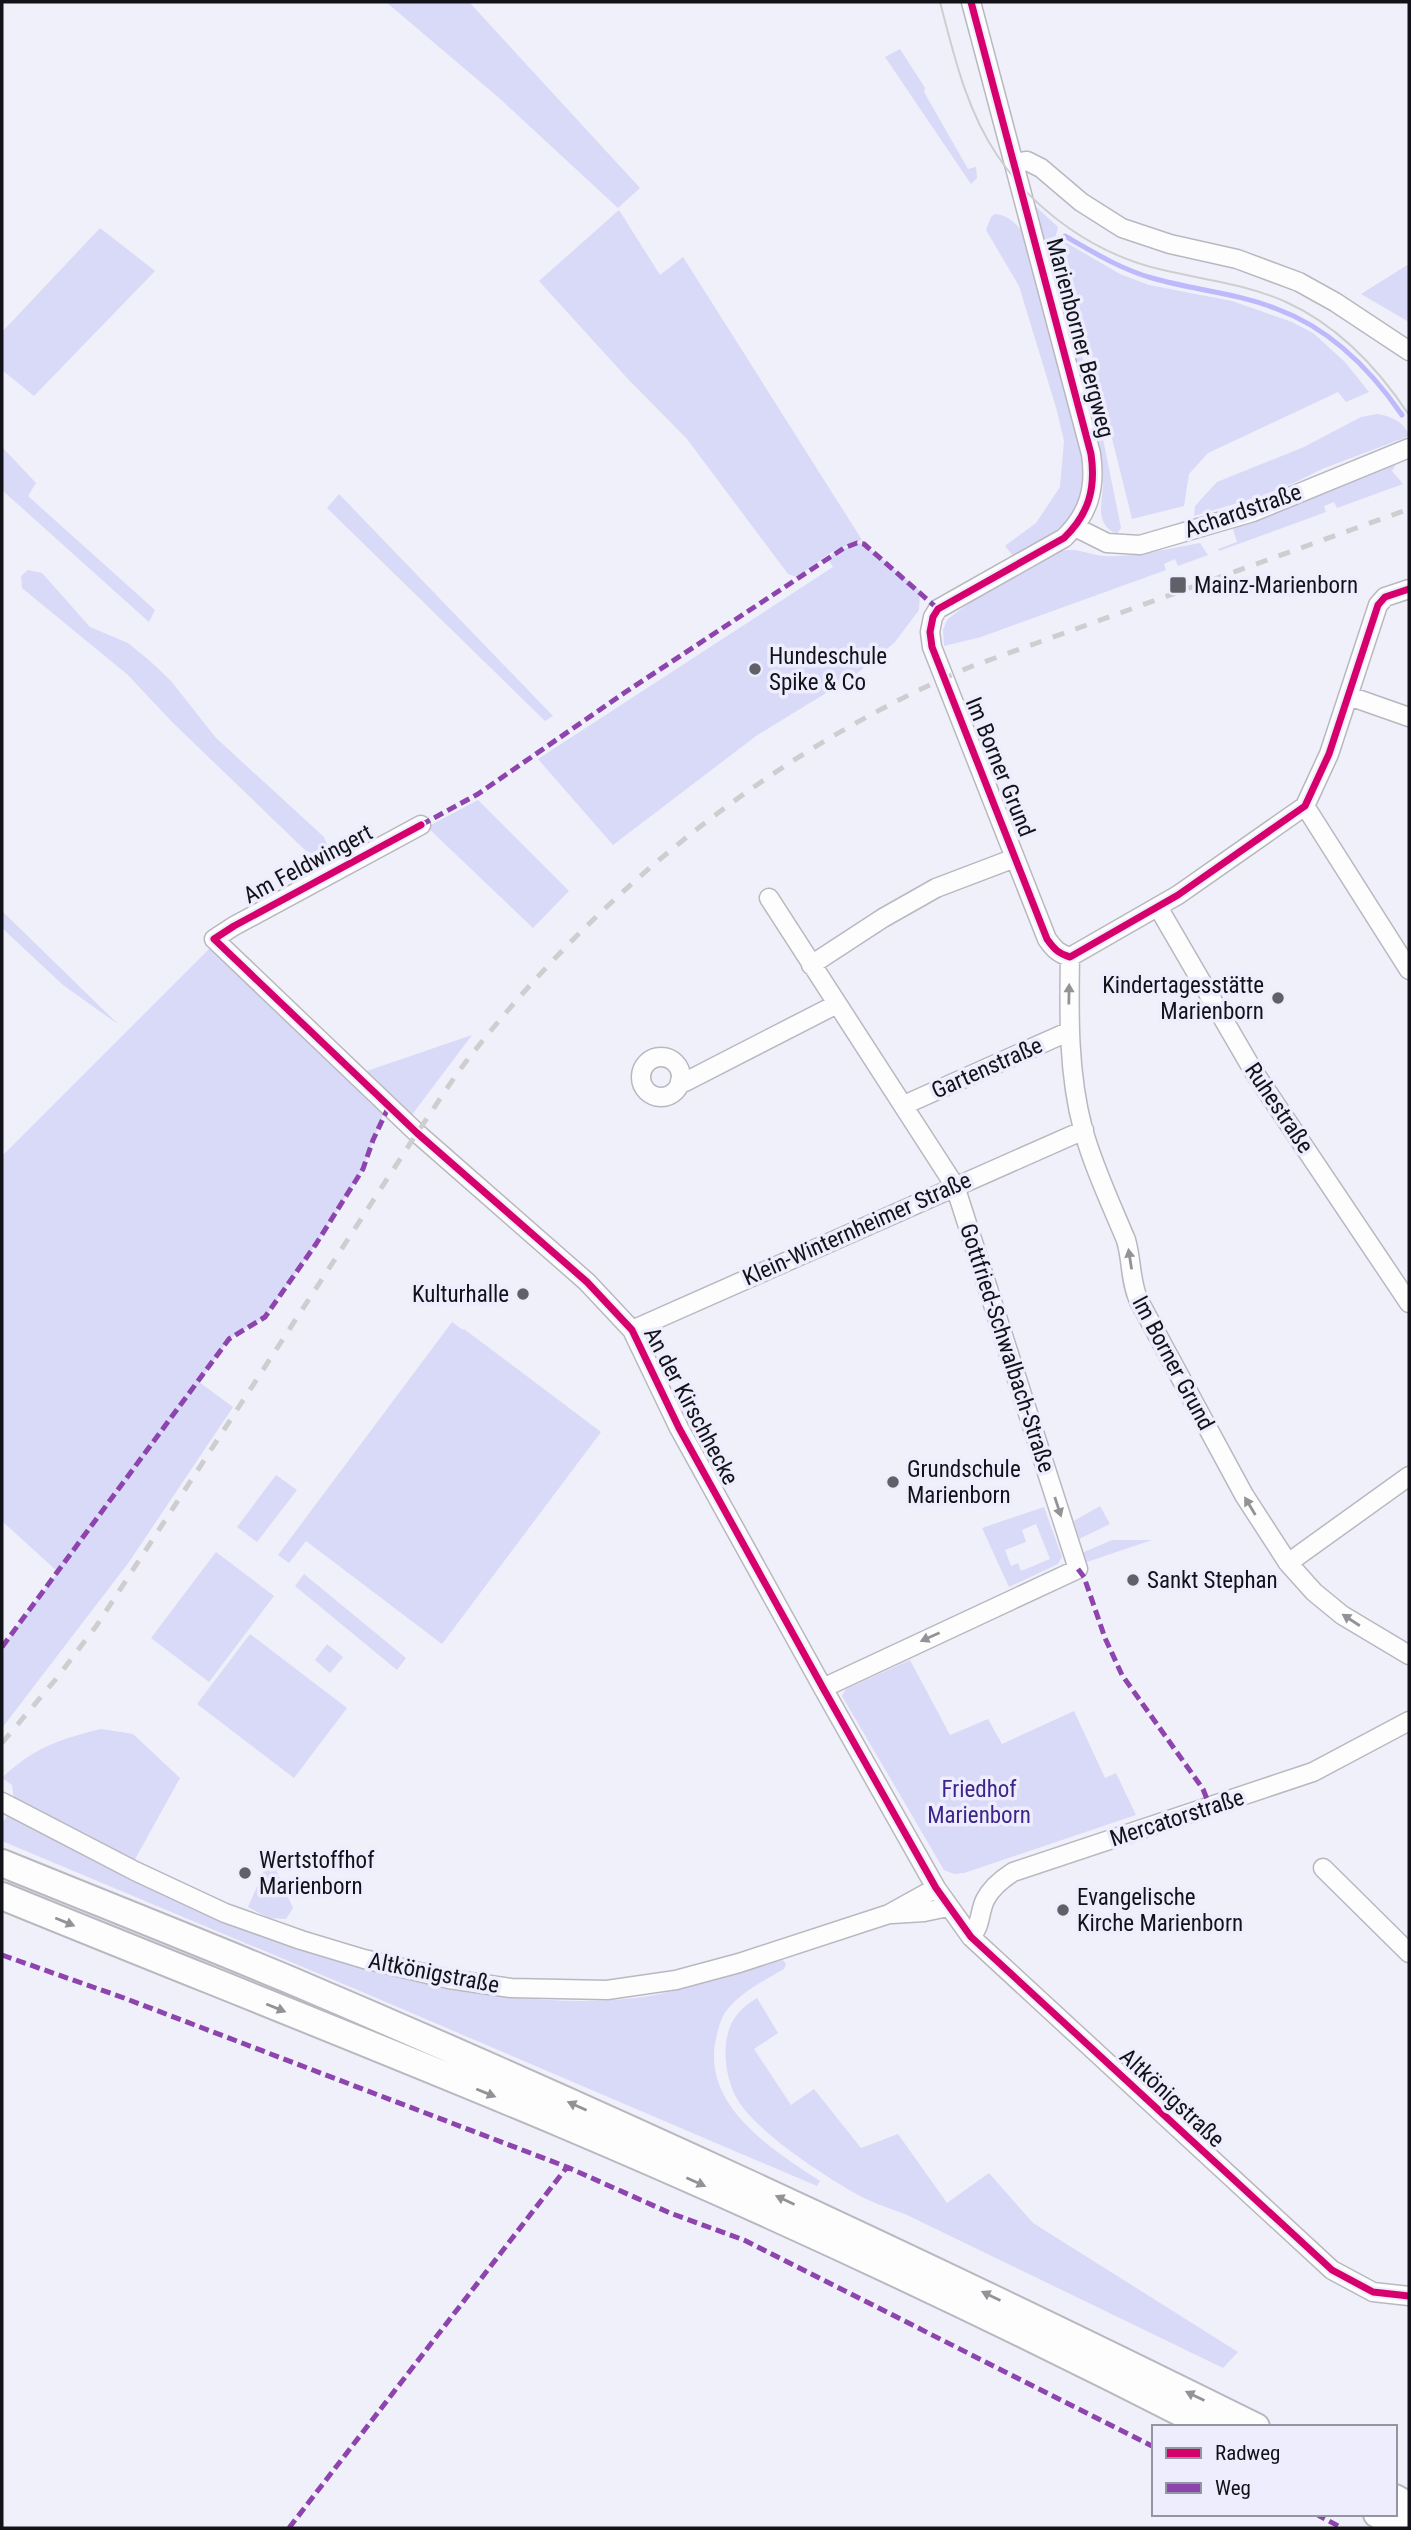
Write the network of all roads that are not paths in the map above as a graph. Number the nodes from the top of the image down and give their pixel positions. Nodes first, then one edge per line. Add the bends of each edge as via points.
1 (971, 2) edge
2 (1014, 163) junction
3 (1409, 351) edge
4 (1409, 448) edge
5 (1075, 527) junction
6 (1409, 589) edge
7 (938, 609) joint
8 (1349, 696) junction
9 (1409, 717) edge
10 (1305, 806) junction
11 (421, 825) dead end
12 (1015, 858) junction
13 (769, 898) dead end
14 (1158, 907) junction
15 (214, 939) joint
16 (1070, 957) junction
17 (811, 965) junction
18 (1409, 970) edge
19 (836, 1004) junction
20 (1070, 1031) junction
21 (680, 1081) dead end
22 (904, 1105) junction
23 (1084, 1130) junction
24 (955, 1186) junction
25 (1409, 1303) edge
26 (632, 1330) junction
27 (1409, 1476) edge
28 (1288, 1563) junction
29 (1409, 1655) edge
30 (823, 1688) junction
31 (1409, 1721) edge
32 (2, 1802) edge
33 (2, 1863) edge
34 (1323, 1868) dead end
35 (936, 1888) junction
36 (2, 1896) edge
37 (948, 1907) junction
38 (888, 1914) junction
39 (971, 1937) junction
40 (1409, 1953) edge
41 (1409, 2296) edge
42 (1205, 2425) edge
43 (1252, 2425) edge
44 (1381, 2516) edge
45 (1404, 2528) edge

1 - 2 street, Marienborner Bergweg
2 - 3 street via 1027,161 1041,168 1081,202 1122,228 1237,259 1299,282
2 - 5 street, Marienborner Bergweg via 1091,454 1091,498
4 - 5 street, Achardstraße via 1253,512 1140,545 1107,543
5 - 7 street, Marienborner Bergweg via 1054,545
6 - 8 street via 1385,597 1378,605
7 - 12 street, Im Borner Grund via 930,632 932,647
8 - 9 street
8 - 10 street
10 - 14 street
10 - 18 street
11 - 15 street, Am Feldwingert
12 - 16 street, Im Borner Grund via 1047,939
12 - 17 street via 936,888
13 - 17 street, Gottfried-Schwalbach-Straße
14 - 16 street
14 - 25 street, Ruhestraße via 1254,1072
15 - 26 street, An der Kirschhecke via 417,1133 587,1282
20 -> 16 street, Im Borner Grund
17 - 19 street, Gottfried-Schwalbach-Straße
19 - 21 street
19 - 22 street, Gottfried-Schwalbach-Straße
20 - 22 street, Gartenstraße
20 - 23 street, Im Borner Grund
22 - 24 street, Gottfried-Schwalbach-Straße
23 - 24 street, Klein-Winternheimer Straße
28 -> 23 street, Im Borner Grund via 1244,1495 1135,1292 1126,1240
24 - 26 street, Klein-Winternheimer Straße
24 -> 30 street, Gottfried-Schwalbach-Straße via 1078,1569
26 - 30 street, An der Kirschhecke via 679,1428
27 - 28 street
29 -> 28 street, Im Borner Grund via 1342,1615
30 - 35 street, An der Kirschhecke
31 - 39 street, Mercatorstraße via 1312,1772 1013,1872 992,1889
32 - 38 street, Altkönigstraße via 225,1913 364,1959 511,1988 607,1990 677,1980
43 -> 33 highway via 934,2269 594,2114 289,1980
34 - 40 street
35 - 37 street, Altkönigstraße
35 - 38 street, Altkönigstraße
36 -> 42 highway via 560,2123 773,2216
37 - 38 street, Altkönigstraße
37 - 39 street, Altkönigstraße
39 - 41 street, Altkönigstraße via 1332,2270 1373,2292
44 - 45 highway

